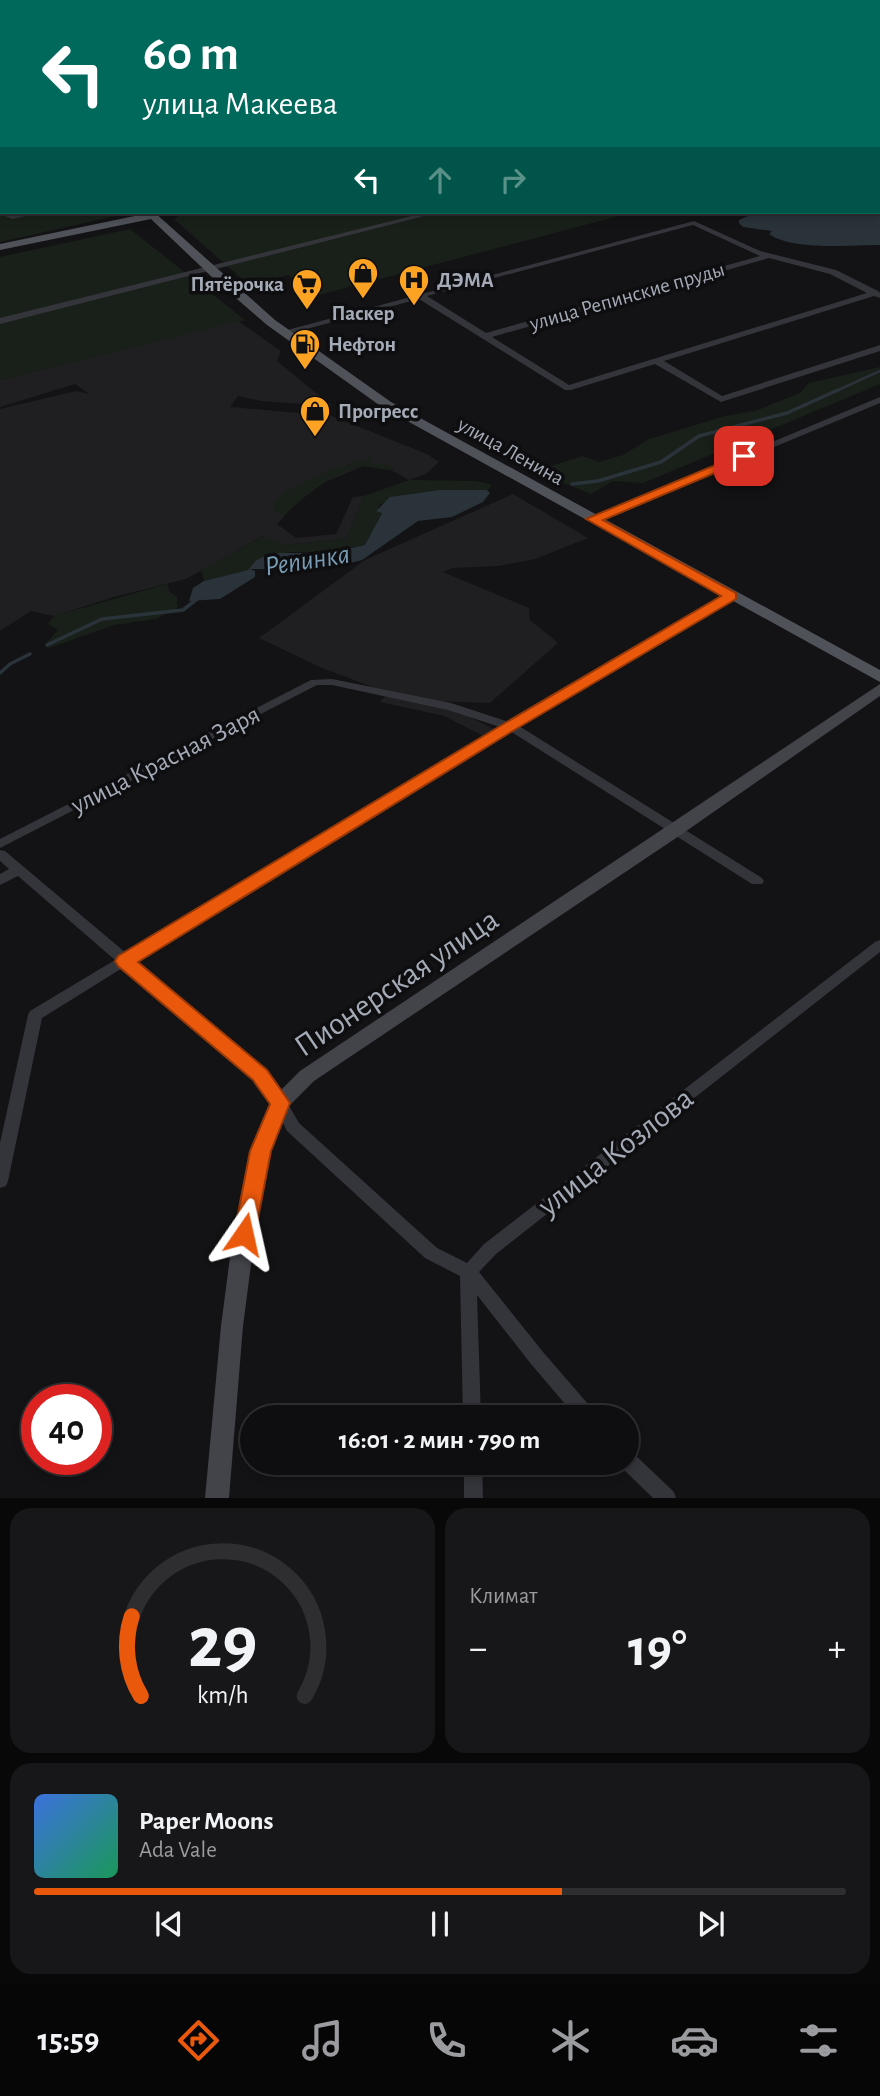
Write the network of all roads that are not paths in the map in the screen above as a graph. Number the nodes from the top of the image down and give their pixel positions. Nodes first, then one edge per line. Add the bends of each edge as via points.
1 (8, 214) edge
2 (28, 214) edge
3 (148, 214) edge
4 (153, 214) edge
5 (428, 214) edge
6 (0, 247) edge
7 (768, 256) junction
8 (209, 269) junction
9 (878, 295) edge
10 (421, 296) junction
11 (0, 321) edge
12 (284, 332) junction
13 (486, 336) junction
14 (880, 348) edge
15 (657, 361) junction
16 (880, 400) edge
17 (592, 519) junction
18 (732, 596) junction
19 (880, 677) edge
20 (332, 682) joint
21 (880, 689) edge
22 (510, 726) junction
23 (676, 830) junction
24 (0, 844) edge
25 (0, 854) edge
26 (18, 870) junction
27 (0, 880) edge
28 (757, 881) dead end
29 (880, 945) edge
30 (125, 961) junction
31 (280, 1103) junction
32 (0, 1181) edge
33 (469, 1272) junction
34 (472, 1405) edge
35 (578, 1405) edge
36 (639, 1471) edge
37 (473, 1475) edge
38 (216, 1497) edge
39 (474, 1497) edge
40 (667, 1497) edge

1 - 2 street
3 - 6 main road
4 - 8 main road, улица Ленина
5 - 8 street
7 - 9 street, улица Репинские пруды via 833,272
7 - 10 street, улица Репинские пруды via 694,223
7 - 13 street, улица Репинские пруды
8 - 11 street
8 - 12 main road, улица Ленина
9 - 15 street, улица Репинские пруды
10 - 12 street
10 - 13 street, улица Репинские пруды
12 - 17 main road, улица Ленина via 416,423
13 - 15 street, улица Репинские пруды via 568,388
14 - 15 street via 721,399
16 - 17 street
17 - 18 main road, улица Ленина
18 - 19 main road, улица Ленина
18 - 22 street
20 - 22 street via 451,707
20 - 24 street, улица Красная Заря via 315,682
21 - 23 street, Пионерская улица
22 - 23 street
22 - 30 street
23 - 28 street
23 - 31 street, Пионерская улица via 307,1076
25 - 26 street
26 - 27 street
26 - 30 street
29 - 33 street, улица Козлова via 490,1249
30 - 31 street via 260,1075
30 - 32 street via 35,1015
31 - 33 street via 293,1127 431,1253
31 - 38 street, Пионерская улица via 260,1151 244,1234
33 - 34 street
33 - 35 street
36 - 40 street
37 - 39 street

